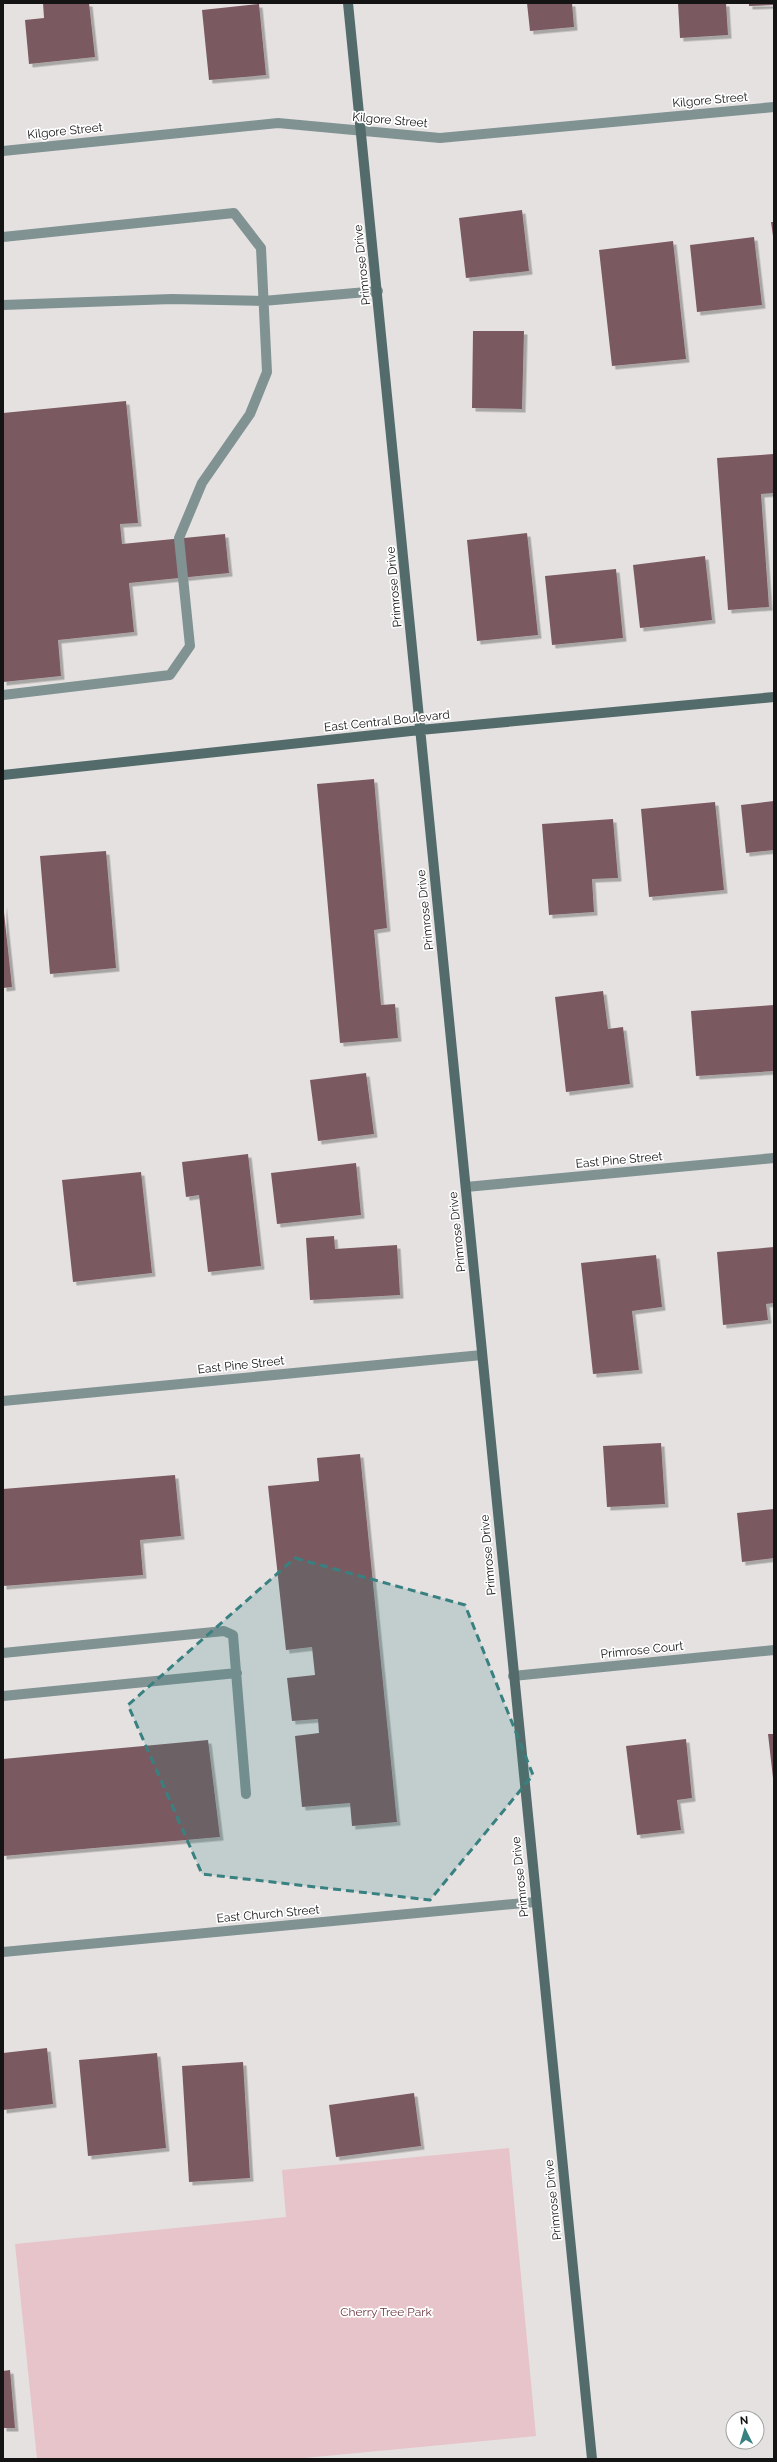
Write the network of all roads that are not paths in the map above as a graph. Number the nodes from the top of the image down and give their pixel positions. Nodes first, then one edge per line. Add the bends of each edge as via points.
1 (348, 3) edge
2 (774, 107) edge
3 (362, 130) junction
4 (3, 151) edge
5 (3, 237) edge
6 (378, 291) junction
7 (262, 301) junction
8 (3, 305) edge
9 (3, 695) edge
10 (774, 697) edge
11 (420, 730) junction
12 (3, 775) edge
13 (774, 1158) edge
14 (466, 1187) junction
15 (482, 1355) junction
16 (3, 1401) edge
17 (774, 1650) edge
18 (3, 1653) edge
19 (237, 1673) junction
20 (513, 1676) junction
21 (3, 1696) edge
22 (246, 1794) dead end
23 (535, 1902) junction
24 (3, 1952) edge
25 (592, 2459) edge

1 - 3 street, Primrose Drive
2 - 3 street, Kilgore Street via 440,138
3 - 4 street, Kilgore Street via 278,123
3 - 6 street, Primrose Drive
5 - 7 street via 234,213 261,248
6 - 7 street
6 - 11 street, Primrose Drive
7 - 8 street via 172,298
7 - 9 street via 267,372 250,414 202,483 179,538 190,646 170,675
10 - 11 street, East Central Boulevard
11 - 12 street, East Central Boulevard
11 - 14 street, Primrose Drive
13 - 14 street, East Pine Street
14 - 15 street, Primrose Drive
15 - 16 street, East Pine Street
15 - 20 street, Primrose Drive
17 - 20 street, Primrose Court
18 - 19 street via 224,1631 233,1635
19 - 21 street
19 - 22 street
20 - 23 street, Primrose Drive
23 - 24 street, East Church Street
23 - 25 street, Primrose Drive

